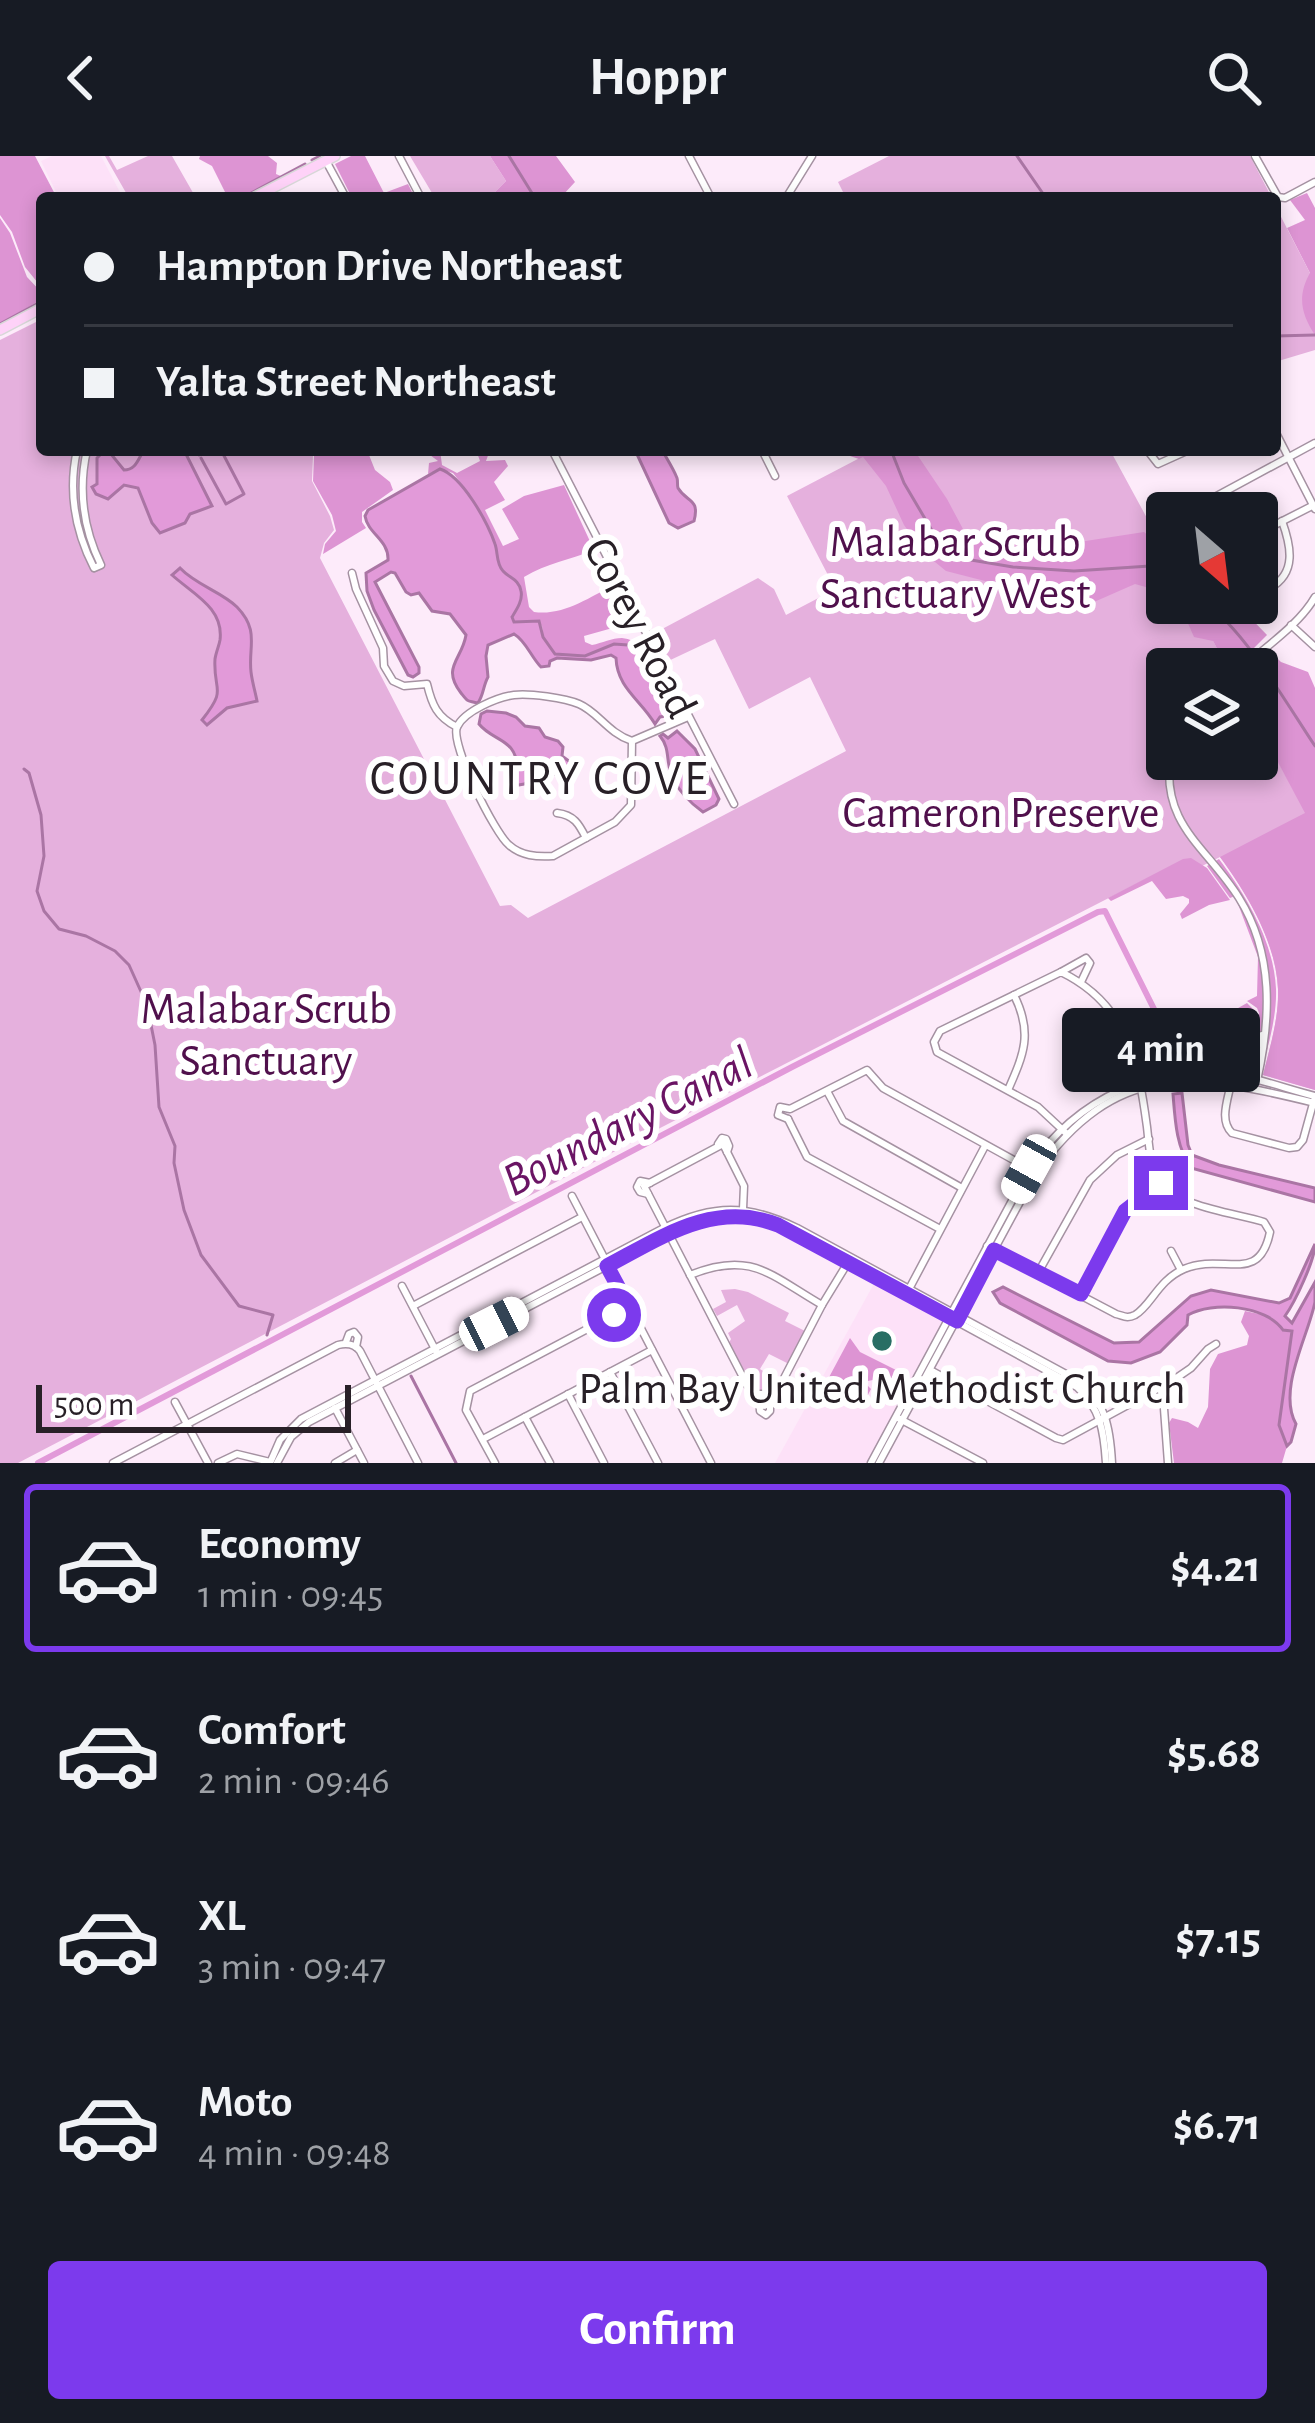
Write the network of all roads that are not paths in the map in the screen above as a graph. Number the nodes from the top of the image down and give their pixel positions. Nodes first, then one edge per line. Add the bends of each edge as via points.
1 (399, 156) edge
2 (689, 156) edge
3 (812, 156) edge
4 (1255, 156) edge
5 (330, 158) edge
6 (1315, 182) edge
7 (276, 192) edge
8 (344, 192) edge
9 (418, 192) edge
10 (708, 192) edge
11 (790, 192) edge
12 (1276, 192) edge
13 (1281, 197) edge
14 (36, 311) edge
15 (0, 330) edge
16 (1281, 443) edge
17 (1315, 443) edge
18 (81, 456) edge
19 (554, 456) edge
20 (765, 456) edge
21 (1289, 459) junction
22 (775, 476) dead end
23 (1225, 492) edge
24 (1314, 506) edge
25 (1282, 521) junction
26 (1278, 523) edge
27 (98, 567) dead end
28 (352, 573) dead end
29 (1278, 583) edge
30 (1315, 596) edge
31 (1291, 625) junction
32 (1315, 647) edge
33 (1264, 648) edge
34 (688, 717) junction
35 (457, 728) junction
36 (632, 741) junction
37 (1169, 780) edge
38 (734, 804) dead end
39 (557, 813) dead end
40 (586, 838) junction
41 (525, 854) junction
42 (525, 866) dead end
43 (1061, 972) junction
44 (1081, 982) junction
45 (1014, 995) junction
46 (1267, 1026) junction
47 (1247, 1077) junction
48 (1231, 1083) junction
49 (1142, 1084) junction
50 (1253, 1084) junction
51 (826, 1090) junction
52 (1008, 1090) junction
53 (1314, 1100) edge
54 (1064, 1131) junction
55 (1149, 1138) junction
56 (985, 1146) junction
57 (1033, 1171) junction
58 (1161, 1183) junction
59 (962, 1188) junction
60 (572, 1196) dead end
61 (742, 1213) junction
62 (583, 1217) junction
63 (940, 1229) junction
64 (666, 1231) junction
65 (991, 1248) junction
66 (1172, 1251) dead end
67 (849, 1259) junction
68 (606, 1263) junction
69 (1181, 1270) junction
70 (1039, 1271) junction
71 (690, 1275) junction
72 (402, 1286) dead end
73 (908, 1291) junction
74 (1081, 1294) junction
75 (822, 1304) junction
76 (413, 1306) junction
77 (629, 1307) junction
78 (954, 1316) junction
79 (1216, 1344) dead end
80 (652, 1350) junction
81 (436, 1352) junction
82 (926, 1368) junction
83 (610, 1372) junction
84 (376, 1383) junction
85 (1160, 1388) junction
86 (568, 1394) junction
87 (758, 1394) junction
88 (770, 1394) junction
89 (175, 1402) dead end
90 (334, 1405) junction
91 (525, 1417) junction
92 (898, 1418) junction
93 (1104, 1419) junction
94 (187, 1424) junction
95 (483, 1439) junction
96 (357, 1450) junction
97 (113, 1463) edge
98 (208, 1463) edge
99 (218, 1463) edge
100 (273, 1463) edge
101 (335, 1463) edge
102 (364, 1463) edge
103 (418, 1463) edge
104 (495, 1463) edge
105 (550, 1463) edge
106 (604, 1463) edge
107 (658, 1463) edge
108 (711, 1463) edge
109 (874, 1463) edge
110 (983, 1463) edge
111 (1109, 1463) edge
112 (1168, 1463) edge

1 - 9 street
2 - 10 street
3 - 11 street
4 - 12 street
5 - 7 main road
5 - 8 street
6 - 13 street
14 - 15 main road
16 - 21 street
17 - 21 street
18 - 27 street via 77,528
19 - 34 street, Corey Road
20 - 22 street
21 - 23 street
21 - 24 street
24 - 25 street
25 - 26 street
25 - 29 street via 1291,559
28 - 35 street via 393,680 427,684 432,705
30 - 31 street
31 - 32 street
31 - 33 street
34 - 36 street
34 - 38 street, Corey Road
35 - 36 street via 481,707 536,695 580,704
35 - 41 street via 462,762 506,844
36 - 40 street via 634,806
37 - 46 street via 1179,821 1237,893 1259,939
39 - 40 street via 578,822
40 - 41 street via 553,856
41 - 42 street
43 - 44 street
43 - 44 street via 1086,958
43 - 45 street
44 - 49 street via 1115,1018
45 - 52 street via 1026,1036
45 - 52 street via 940,1031 934,1042 937,1052
46 - 47 street
46 - 50 street
47 - 49 street via 1179,1073
47 - 50 street
48 - 49 street
48 - 50 street
48 - 53 street via 1227,1129 1289,1148 1304,1140
49 - 54 street via 1099,1100
49 - 55 street
50 - 53 street
51 - 56 street via 867,1070 883,1088
51 - 59 street via 843,1121
51 - 63 street via 790,1109 807,1156
52 - 54 street
54 - 57 street
55 - 58 street
55 - 70 street via 1090,1180
56 - 57 street
56 - 59 street
57 - 65 street
58 - 69 street via 1186,1201 1264,1222 1270,1232 1249,1265
58 - 74 street via 1125,1211
59 - 63 street
60 - 62 street
61 - 64 street
61 - 64 street via 744,1186 722,1148 644,1186
61 - 67 street via 768,1215
62 - 68 street
62 - 76 street
63 - 73 street
64 - 68 street
64 - 71 street
65 - 70 street
65 - 78 street
66 - 69 street
67 - 73 street
67 - 75 street
68 - 77 street
68 - 81 street
69 - 74 street via 1128,1317
70 - 74 street
71 - 75 street via 746,1264
71 - 87 street
72 - 76 street
73 - 78 street
75 - 88 street
76 - 81 street
77 - 80 street
77 - 95 street via 470,1391 466,1410
78 - 82 street
78 - 93 street via 1077,1387
79 - 85 street
80 - 83 street
80 - 108 street
81 - 84 street
82 - 92 street
82 - 93 street via 1060,1440
83 - 86 street
83 - 107 street
84 - 90 street
84 - 94 street via 351,1345
84 - 103 street
85 - 93 street
85 - 112 street
86 - 91 street
86 - 106 street
87 - 88 street
87 - 88 street via 766,1415
89 - 94 street
90 - 96 street
90 - 100 street via 290,1428
91 - 95 street
91 - 105 street
92 - 109 street
92 - 110 street
93 - 111 street
94 - 97 street
94 - 98 street
95 - 104 street
96 - 101 street
96 - 102 street
99 - 100 street via 237,1454

